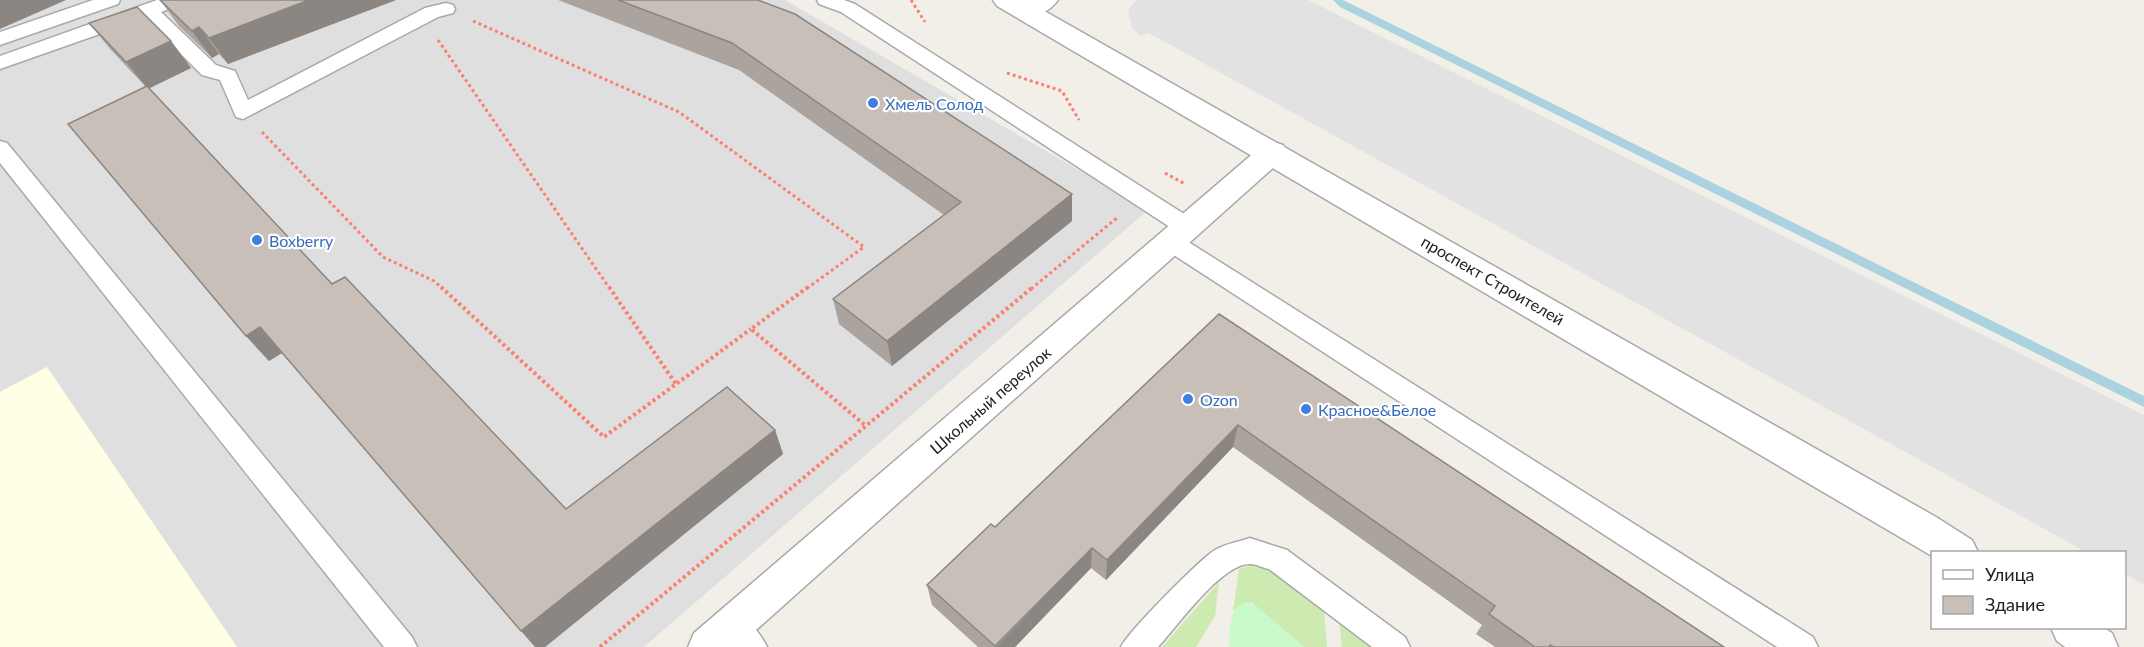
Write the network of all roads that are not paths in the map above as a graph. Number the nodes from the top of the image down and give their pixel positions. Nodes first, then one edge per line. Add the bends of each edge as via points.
1 (111, 0) edge
2 (175, 0) edge
3 (826, 0) edge
4 (1023, 2) edge
5 (147, 9) junction
6 (446, 9) road end
7 (0, 39) edge
8 (0, 63) edge
9 (0, 148) edge
10 (1273, 152) junction
11 (1179, 235) junction
12 (1957, 551) edge
13 (2074, 629) edge
14 (731, 640) edge
15 (402, 647) edge
16 (1136, 647) edge
17 (1395, 647) edge
18 (1803, 647) edge
19 (2098, 647) edge

1 - 7 lane
2 - 5 lane
3 - 11 lane via 848,8 1142,198
4 - 10 street, проспект Строителей
5 - 6 lane via 209,70 228,76 243,112 422,17
5 - 8 lane
9 - 15 lane
10 - 11 street, Школьный переулок
10 - 12 street, проспект Строителей
11 - 14 street, Школьный переулок
11 - 18 lane
13 - 19 street
16 - 17 lane via 1209,570 1226,558 1250,551 1277,559

